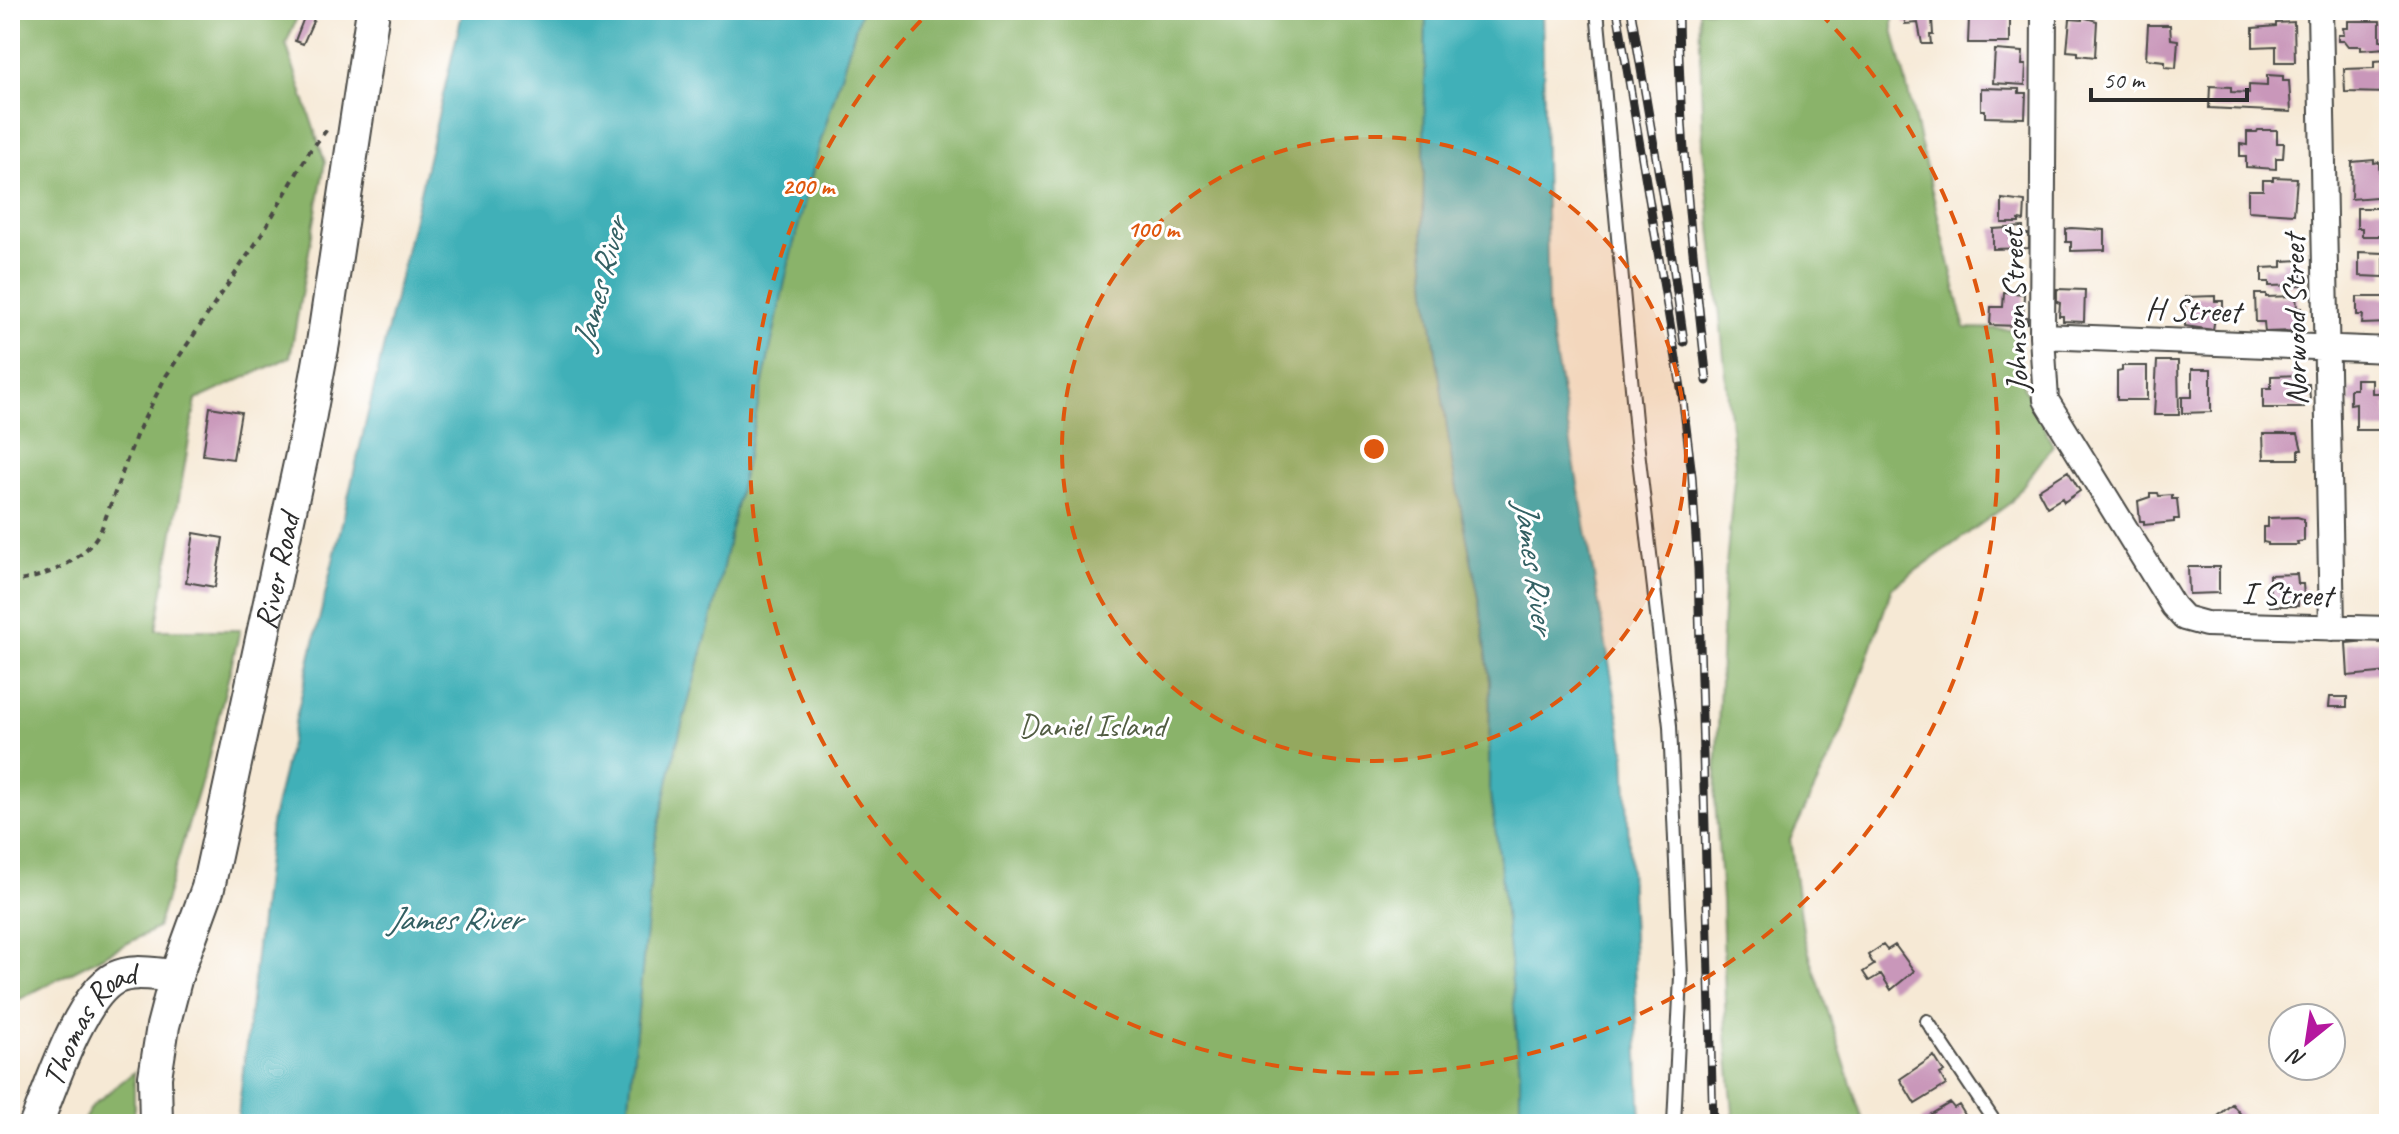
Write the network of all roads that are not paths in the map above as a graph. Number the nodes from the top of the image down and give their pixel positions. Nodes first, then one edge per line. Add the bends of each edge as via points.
1 (373, 10) edge
2 (1597, 10) edge
3 (2044, 10) edge
4 (2320, 10) edge
5 (2042, 336) junction
6 (2328, 347) junction
7 (2389, 350) edge
8 (2184, 618) joint
9 (2332, 628) junction
10 (2389, 629) edge
11 (176, 976) junction
12 (1927, 1021) dead end
13 (36, 1124) edge
14 (156, 1124) edge
15 (1674, 1124) edge
16 (1996, 1124) edge

1 - 11 street, River Road via 306,436 208,888
2 - 15 lane via 1637,442 1670,726 1681,976
3 - 5 street, Johnson Street
4 - 6 street, Norwood Street
5 - 6 street, H Street
5 - 8 street, Johnson Street via 2046,400
6 - 7 street, H Street
6 - 9 street, Norwood Street
8 - 9 street, I Street via 2206,624
9 - 10 street, I Street
11 - 13 street, Thomas Road via 133,973 101,987 85,1008
11 - 14 street, River Road via 155,1077
12 - 16 lane

